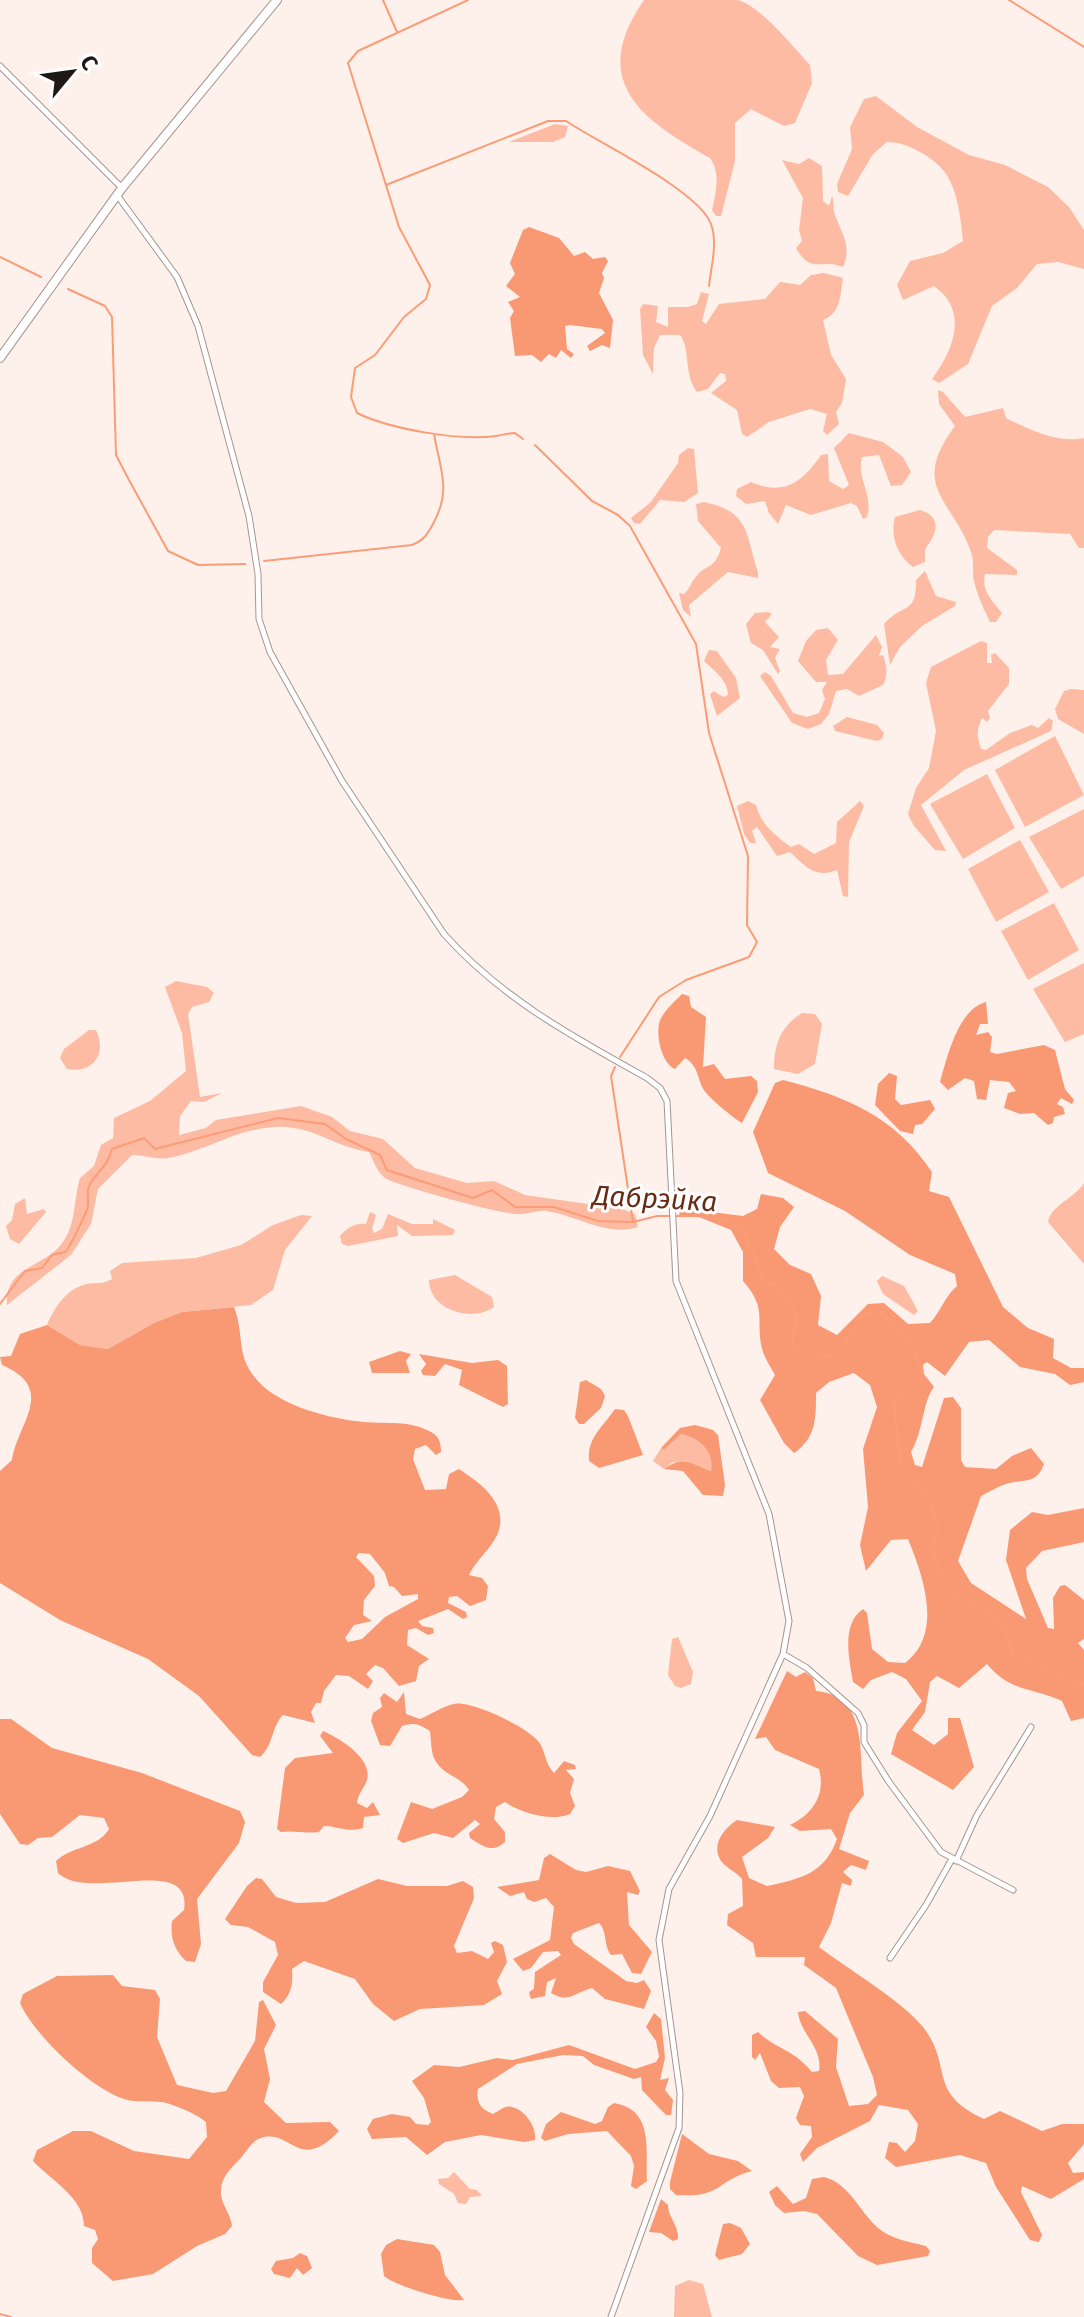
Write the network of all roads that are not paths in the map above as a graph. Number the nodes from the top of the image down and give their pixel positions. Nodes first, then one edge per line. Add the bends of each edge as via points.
1 (277, 0) edge
2 (0, 66) edge
3 (120, 191) junction
4 (0, 358) edge
5 (783, 1654) junction
6 (1031, 1727) dead end
7 (954, 1860) junction
8 (1013, 1890) dead end
9 (890, 1958) dead end
10 (611, 2317) edge

1 - 3 highway
2 - 3 street
3 - 4 highway
3 - 5 street via 177,277 198,326 249,516 259,619 270,652 350,793 464,957 557,1029 660,1088 669,1113 676,1281 769,1514 789,1621
5 - 7 street via 858,1713 864,1742 889,1782 936,1845
5 - 10 street via 665,1902 659,1940 680,2093 679,2128
6 - 7 street
7 - 8 street
7 - 9 street

